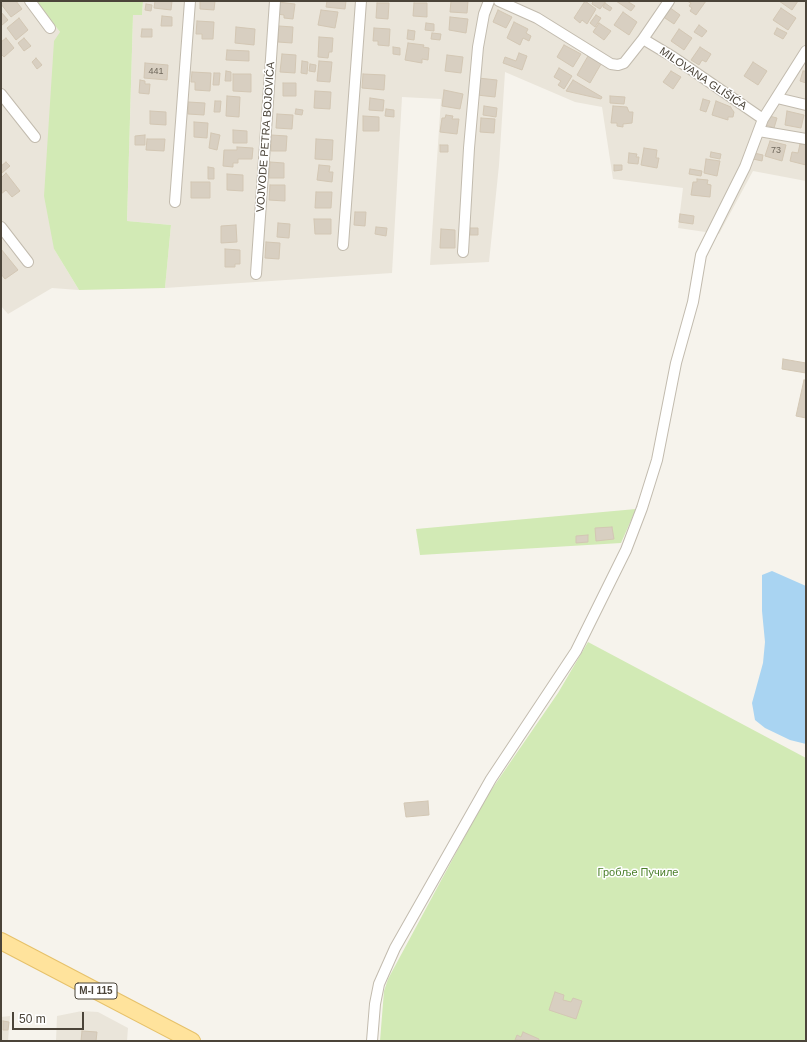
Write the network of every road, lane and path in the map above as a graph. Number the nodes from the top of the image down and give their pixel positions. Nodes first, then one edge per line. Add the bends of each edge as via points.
1 (30, 1) edge
2 (190, 1) edge
3 (275, 1) edge
4 (362, 1) edge
5 (489, 1) edge
6 (499, 1) edge
7 (669, 1) edge
8 (50, 28) dead end
9 (643, 39) junction
10 (806, 51) edge
11 (802, 67) edge
12 (1, 94) edge
13 (777, 98) junction
14 (806, 105) edge
15 (763, 119) junction
16 (759, 131) junction
17 (36, 138) dead end
18 (806, 139) edge
19 (176, 202) dead end
20 (1, 227) edge
21 (343, 245) dead end
22 (463, 252) dead end
23 (28, 262) dead end
24 (256, 274) dead end
25 (1, 941) edge
26 (192, 1041) edge
27 (372, 1041) edge

1 - 8 street
2 - 19 street
3 - 24 street, VOJVODE PETRA BOJOVIĆA
4 - 21 street
5 - 22 street via 478,47
6 - 9 street via 537,18 611,64 624,63
7 - 9 street
9 - 15 street, MILOVANA GLIŠIĆA
10 - 11 street
11 - 13 street
12 - 17 street
13 - 14 street
13 - 15 street
15 - 16 street
16 - 18 street
16 - 27 street via 745,167 701,255 656,460 626,550 576,651 491,779 395,948 379,984
20 - 23 street
25 - 26 main road, M-I 115

